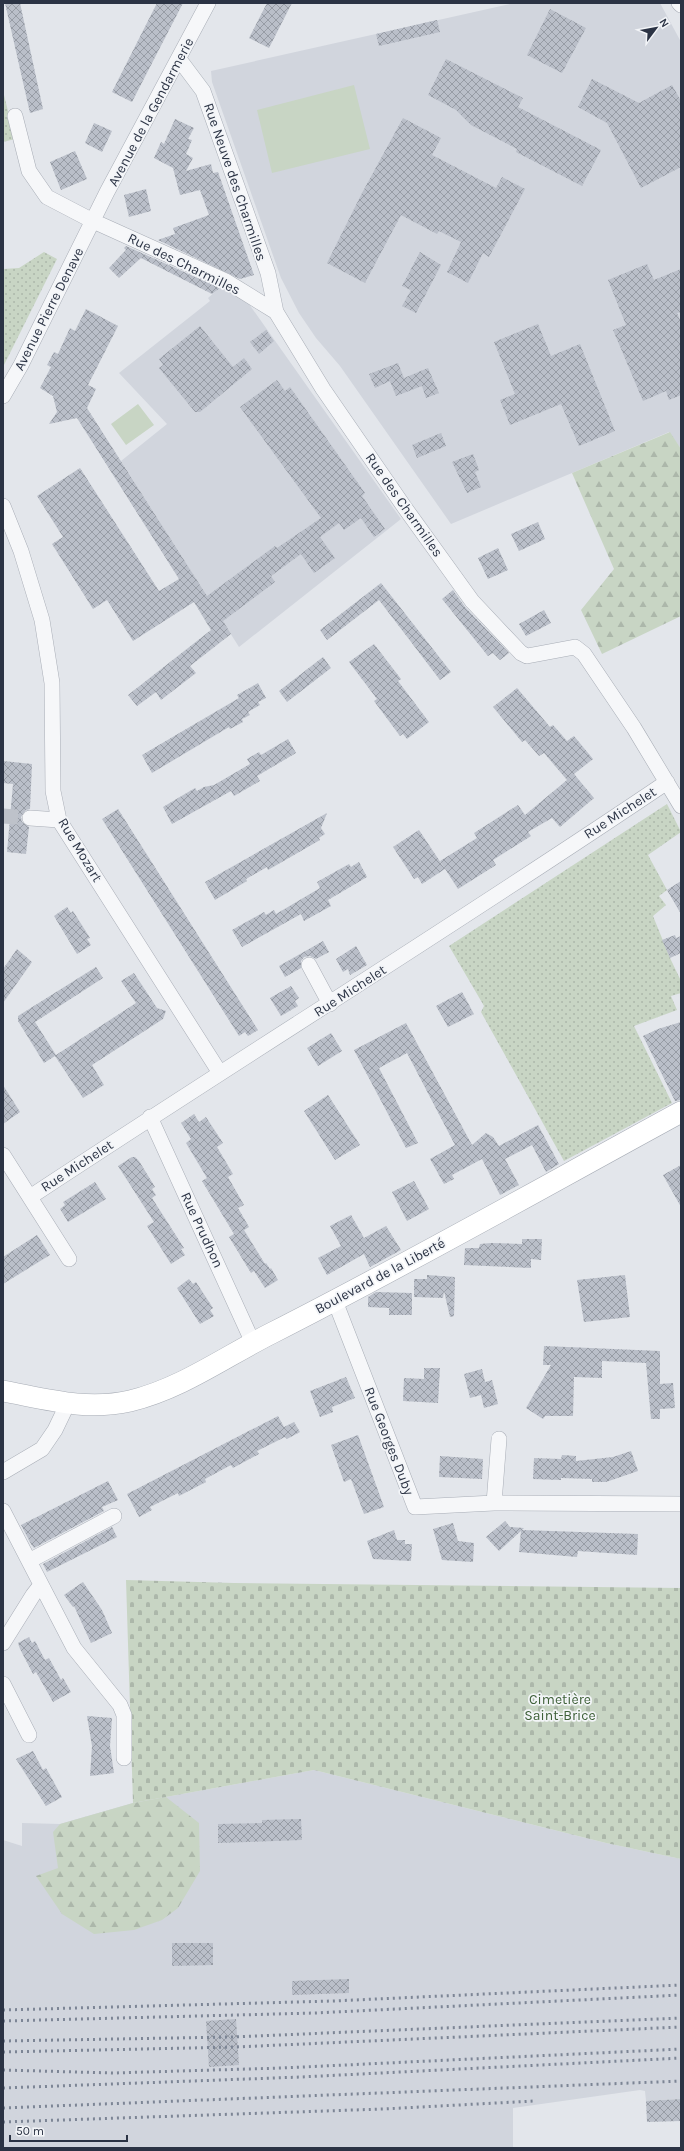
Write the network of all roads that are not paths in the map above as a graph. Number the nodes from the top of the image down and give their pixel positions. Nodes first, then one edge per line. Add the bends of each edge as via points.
1 (208, 3) edge
2 (179, 59) junction
3 (15, 116) dead end
4 (94, 221) junction
5 (276, 312) junction
6 (3, 396) edge
7 (3, 506) edge
8 (667, 782) junction
9 (681, 806) edge
10 (30, 818) tunnel mouth
11 (59, 820) junction
12 (309, 965) dead end
13 (330, 1004) junction
14 (220, 1073) junction
15 (681, 1112) edge
16 (150, 1117) junction
17 (3, 1156) edge
18 (30, 1197) junction
19 (69, 1259) dead end
20 (335, 1301) junction
21 (253, 1343) junction
22 (3, 1391) edge
23 (67, 1404) junction
24 (499, 1439) dead end
25 (3, 1472) edge
26 (494, 1503) junction
27 (681, 1504) edge
28 (3, 1511) edge
29 (114, 1516) dead end
30 (29, 1562) junction
31 (40, 1586) junction
32 (3, 1643) edge
33 (3, 1684) edge
34 (29, 1735) dead end
35 (124, 1758) dead end

1 - 2 street, Avenue de la Gendarmerie
2 - 4 street, Avenue de la Gendarmerie
2 - 5 street, Rue Neuve des Charmilles via 203,91 268,273
3 - 4 street, Rue des Charmilles via 29,170 47,197
4 - 5 street, Rue des Charmilles via 226,281
4 - 6 street, Avenue Pierre Denave
5 - 8 street, Rue des Charmilles via 323,390 472,601 521,653 527,656 575,647 584,654
7 - 11 street, Rue Mozart via 21,551 42,620 52,684 53,791
8 - 9 street, Rue des Charmilles
8 - 13 street, Rue Michelet
10 - 11 street
11 - 14 street, Rue Mozart
12 - 13 street
13 - 14 street, Rue Michelet
14 - 16 street, Rue Michelet
15 - 20 main road, Boulevard de la Liberté
16 - 18 street, Rue Michelet
16 - 21 street, Rue Prudhon
17 - 18 street
18 - 19 street
20 - 21 main road, Boulevard de la Liberté
20 - 26 street, Rue Georges Duby via 415,1507
21 - 23 main road, Boulevard de la Liberté via 153,1394 110,1404
22 - 23 main road, Boulevard de la Liberté
23 - 25 street via 55,1430 42,1449
24 - 26 street
26 - 27 street, Rue Georges Duby
28 - 30 street
29 - 30 street
30 - 31 street
31 - 32 street via 32,1594
31 - 35 street via 74,1648 120,1705 124,1715
33 - 34 street

